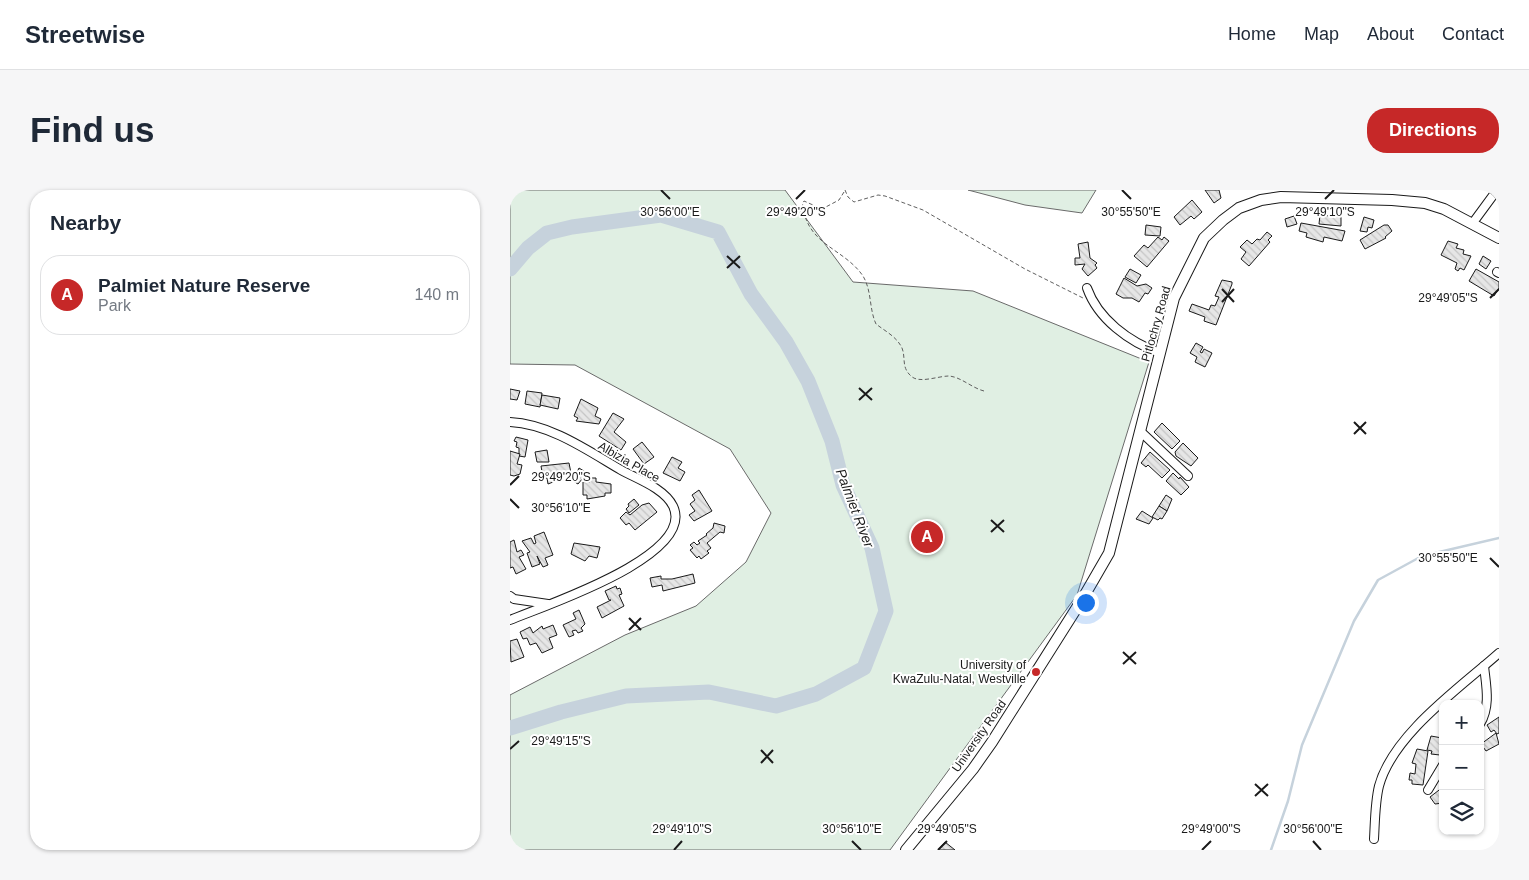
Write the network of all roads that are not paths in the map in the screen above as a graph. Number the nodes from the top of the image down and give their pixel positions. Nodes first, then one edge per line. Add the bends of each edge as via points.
1 (1497, 190) edge
2 (1283, 194) edge
3 (1472, 224) junction
4 (1497, 239) edge
5 (1087, 288) dead end
6 (1160, 353) junction
7 (510, 422) edge
8 (1140, 431) junction
9 (1188, 476) dead end
10 (1109, 552) joint
11 (510, 596) edge
12 (548, 604) junction
13 (512, 618) edge
14 (1499, 653) edge
15 (1484, 666) junction
16 (1484, 716) edge
17 (1439, 772) edge
18 (1428, 790) dead end
19 (1374, 839) dead end
20 (906, 850) edge

1 - 3 street
2 - 3 street, Pitlochry Road via 1425,203
2 - 6 street, Pitlochry Road via 1239,208 1204,238 1174,298
3 - 4 street, Pitlochry Road
5 - 6 street via 1097,310 1120,330
6 - 8 street, Pitlochry Road
7 - 12 street, Albizia Place via 541,428 576,444 660,492 670,501 676,514 670,536 632,567
8 - 9 street
8 - 10 street, Pitlochry Road
10 - 20 street, University Road via 1084,598 992,742
11 - 12 street
12 - 13 street, Albizia Place
14 - 15 street
15 - 16 street via 1487,698
15 - 19 street via 1422,720 1401,746 1380,784
17 - 18 street

